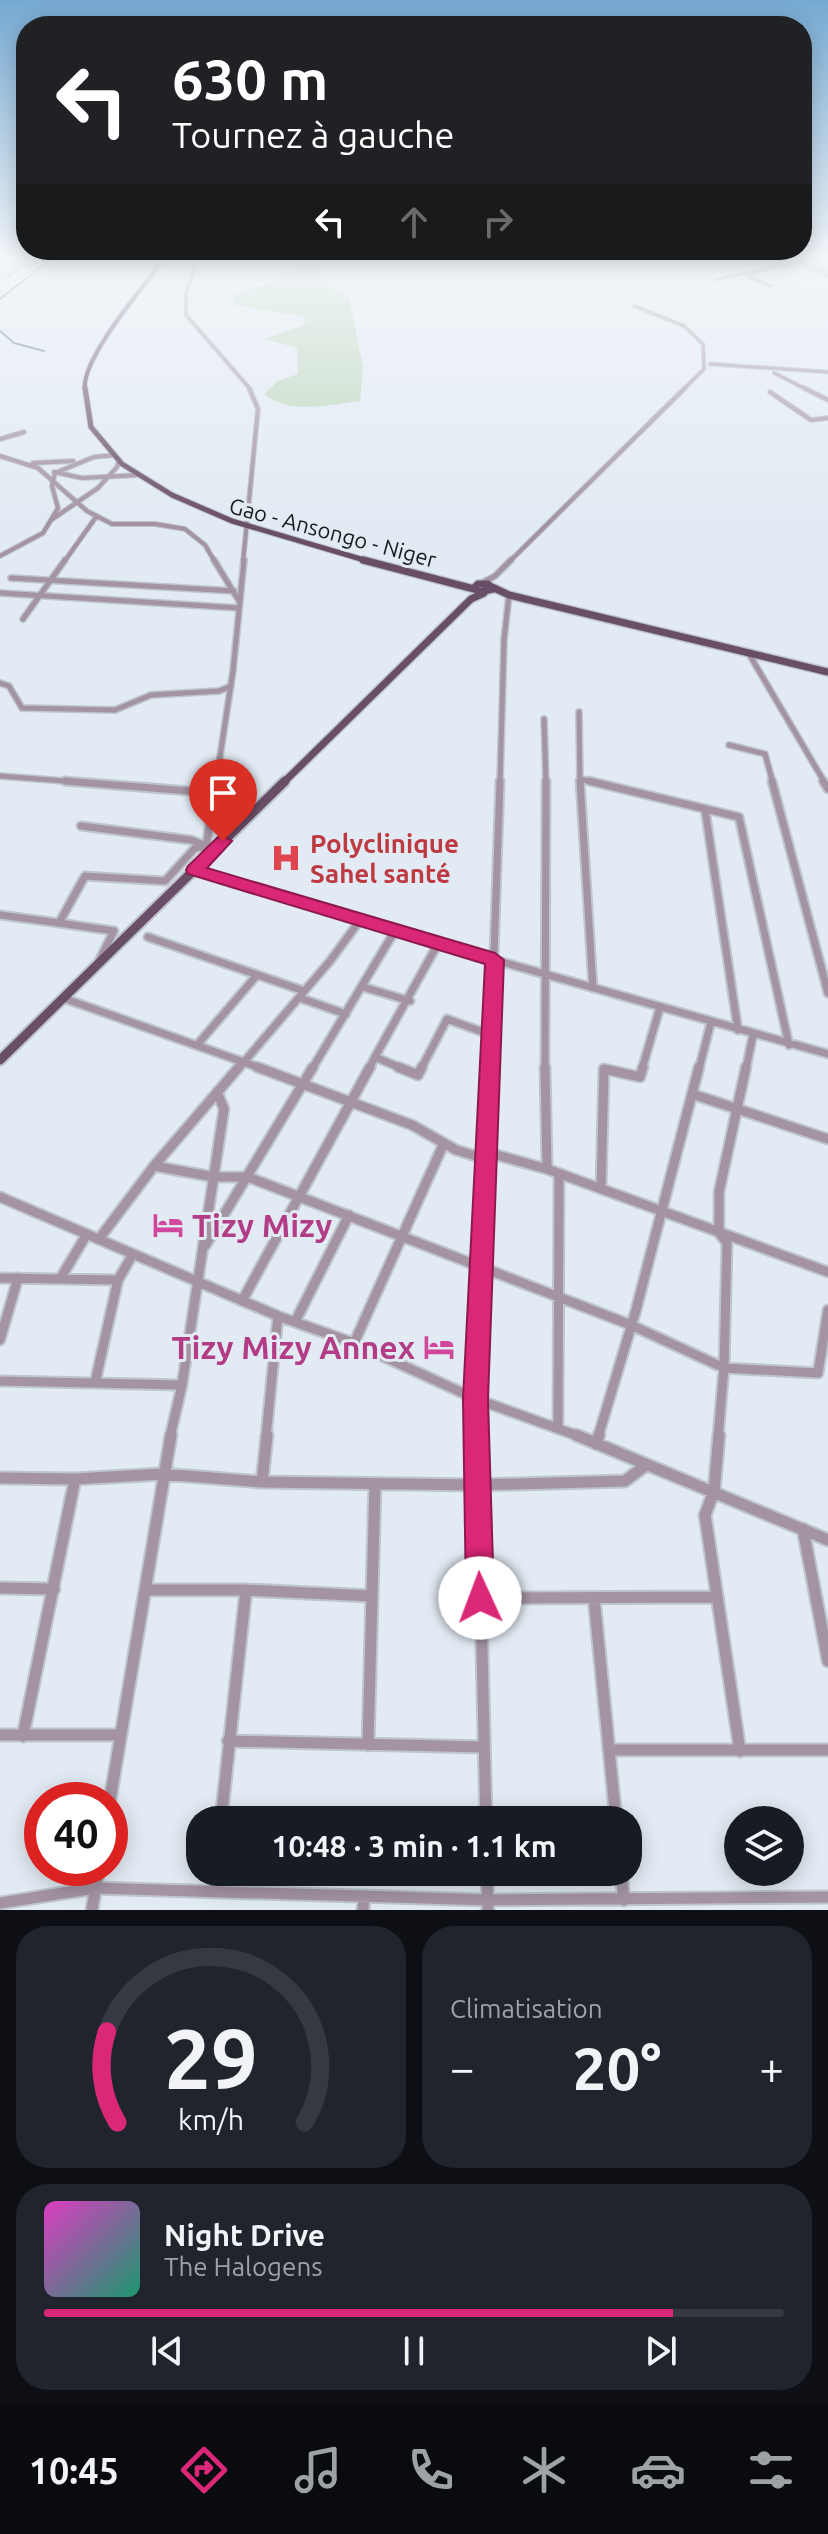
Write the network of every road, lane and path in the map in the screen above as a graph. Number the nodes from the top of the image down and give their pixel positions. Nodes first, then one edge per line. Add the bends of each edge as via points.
1 (103, 345) edge
2 (212, 345) edge
3 (703, 345) edge
4 (710, 364) dead end
5 (828, 372) edge
6 (774, 373) dead end
7 (770, 392) dead end
8 (828, 400) edge
9 (828, 418) edge
10 (24, 432) dead end
11 (0, 439) edge
12 (108, 450) junction
13 (94, 457) junction
14 (117, 458) junction
15 (0, 459) edge
16 (30, 463) junction
17 (53, 475) junction
18 (108, 475) junction
19 (139, 475) junction
20 (78, 502) junction
21 (96, 517) dead end
22 (51, 520) junction
23 (248, 528) junction
24 (2, 557) edge
25 (495, 576) junction
26 (11, 578) dead end
27 (50, 580) junction
28 (476, 589) junction
29 (489, 590) junction
30 (234, 591) junction
31 (0, 593) edge
32 (507, 594) junction
33 (39, 596) junction
34 (239, 605) junction
35 (23, 619) dead end
36 (749, 654) junction
37 (828, 672) edge
38 (0, 683) edge
39 (231, 686) junction
40 (579, 712) dead end
41 (544, 719) dead end
42 (729, 745) dead end
43 (0, 776) edge
44 (580, 779) junction
45 (828, 789) edge
46 (214, 793) junction
47 (705, 809) junction
48 (81, 826) dead end
49 (206, 846) junction
50 (204, 861) junction
51 (194, 870) junction
52 (0, 915) edge
53 (361, 919) junction
54 (59, 923) junction
55 (396, 929) junction
56 (148, 937) dead end
57 (439, 942) junction
58 (495, 960) junction
59 (97, 965) junction
60 (543, 972) junction
61 (257, 975) junction
62 (363, 987) junction
63 (593, 988) junction
64 (828, 993) edge
65 (302, 994) junction
66 (63, 998) junction
67 (411, 1001) junction
68 (660, 1007) junction
69 (346, 1014) junction
70 (711, 1022) junction
71 (738, 1030) junction
72 (491, 1035) junction
73 (753, 1035) junction
74 (197, 1045) junction
75 (789, 1045) junction
76 (828, 1054) edge
77 (375, 1057) junction
78 (0, 1060) edge
79 (242, 1061) junction
80 (304, 1083) junction
81 (217, 1092) junction
82 (692, 1094) junction
83 (350, 1101) junction
84 (736, 1109) junction
85 (828, 1139) edge
86 (444, 1143) junction
87 (486, 1155) junction
88 (154, 1166) junction
89 (547, 1169) junction
90 (559, 1174) junction
91 (214, 1177) junction
92 (248, 1177) junction
93 (601, 1189) junction
94 (299, 1196) junction
95 (0, 1197) edge
96 (663, 1213) junction
97 (349, 1215) junction
98 (719, 1233) junction
99 (87, 1234) junction
100 (403, 1237) junction
101 (99, 1239) junction
102 (203, 1249) junction
103 (133, 1254) junction
104 (480, 1269) junction
105 (828, 1272) edge
106 (0, 1278) edge
107 (18, 1278) junction
108 (60, 1279) junction
109 (118, 1280) junction
110 (198, 1282) junction
111 (559, 1298) junction
112 (242, 1301) junction
113 (828, 1310) edge
114 (278, 1316) junction
115 (295, 1322) junction
116 (631, 1325) junction
117 (0, 1340) edge
118 (354, 1343) junction
119 (724, 1368) junction
120 (0, 1381) edge
121 (95, 1383) junction
122 (182, 1385) junction
123 (476, 1399) junction
124 (558, 1427) junction
125 (596, 1444) junction
126 (646, 1465) junction
127 (162, 1474) junction
128 (0, 1478) edge
129 (75, 1479) junction
130 (262, 1482) junction
131 (375, 1484) junction
132 (477, 1485) junction
133 (714, 1491) junction
134 (803, 1529) junction
135 (828, 1540) edge
136 (0, 1588) edge
137 (54, 1589) junction
138 (145, 1590) junction
139 (246, 1590) junction
140 (372, 1596) junction
141 (715, 1597) junction
142 (480, 1598) junction
143 (594, 1598) junction
144 (828, 1661) edge
145 (0, 1735) edge
146 (121, 1735) junction
147 (23, 1736) junction
148 (228, 1741) junction
149 (368, 1745) junction
150 (484, 1747) junction
151 (609, 1750) junction
152 (828, 1750) edge
153 (740, 1751) junction
154 (113, 1782) edge
155 (222, 1806) edge
156 (486, 1806) edge
157 (615, 1806) edge
158 (215, 1886) edge
159 (622, 1886) edge
160 (95, 1888) junction
161 (214, 1891) junction
162 (828, 1897) edge
163 (624, 1900) junction
164 (0, 1903) edge
165 (363, 1904) edge
166 (488, 1905) edge
167 (92, 1910) edge

1 - 12 main road, Gao - Ansongo - Niger via 85,379 87,420
2 - 23 street via 253,393 258,409
3 - 25 street via 704,369
4 - 5 street
6 - 8 street
7 - 9 street via 811,420
10 - 11 street
12 - 13 street
12 - 14 main road, Gao - Ansongo - Niger
13 - 14 street
13 - 16 street
13 - 17 street
14 - 18 street via 117,467
14 - 19 main road, Gao - Ansongo - Niger
15 - 16 street
16 - 17 street
17 - 18 street
17 - 20 street
17 - 22 street via 58,508
18 - 19 street
18 - 20 street
19 - 23 main road, Gao - Ansongo - Niger via 184,502
20 - 22 street
20 - 30 street via 112,524 185,529 205,545
21 - 27 street
22 - 24 street via 43,533
23 - 28 main road, Gao - Ansongo - Niger
23 - 34 street
25 - 28 street
25 - 29 street
26 - 27 street
27 - 30 street
27 - 33 street
28 - 29 main road
28 - 29 main road, Gao - Ansongo - Niger
28 - 50 main road
29 - 32 main road
30 - 34 street
31 - 33 street
32 - 36 main road
32 - 58 street
33 - 34 street
33 - 35 street
34 - 39 street
36 - 37 main road
36 - 45 street
38 - 39 street via 9,686 22,708 115,710 151,695
39 - 46 street
40 - 44 street
41 - 60 street
42 - 64 street via 765,754
43 - 46 street
44 - 47 street
44 - 63 street
46 - 49 street
47 - 71 street
47 - 75 street via 739,817
48 - 49 street
49 - 50 street
49 - 54 street via 195,848 165,881 85,876
50 - 51 main road
51 - 53 street
51 - 59 main road
52 - 54 street
53 - 55 street
53 - 65 street
54 - 59 street via 114,931
55 - 57 street
55 - 62 street
56 - 61 street
57 - 58 street
57 - 67 street
58 - 60 street
58 - 72 street
59 - 66 main road
60 - 63 street
60 - 89 street
61 - 65 street
61 - 74 street
62 - 67 street
62 - 69 street
63 - 68 street
65 - 69 street
65 - 79 street
66 - 74 street
66 - 78 main road
67 - 77 street
68 - 70 street
68 - 93 street via 640,1077 604,1069
69 - 80 street
70 - 71 street
70 - 82 street
71 - 73 street
72 - 77 street via 447,1019 418,1075
72 - 87 street
73 - 75 street
73 - 84 street
74 - 79 street
75 - 76 street
77 - 83 street
79 - 80 street
79 - 81 street
80 - 83 street
80 - 92 street
81 - 88 street
81 - 91 street via 224,1109
82 - 84 street
82 - 96 street
83 - 86 street
83 - 94 street
84 - 85 street
84 - 98 street via 719,1192
86 - 87 street
86 - 100 street
87 - 89 street
87 - 104 street
88 - 91 street
88 - 101 street
89 - 90 street
90 - 93 street
90 - 111 street
91 - 92 street
91 - 102 street
92 - 94 street
92 - 102 street
93 - 96 street
94 - 97 street
94 - 112 street
95 - 99 street
96 - 98 street
96 - 116 street
97 - 100 street
97 - 115 street
98 - 105 street
98 - 119 street via 727,1243
99 - 101 street
99 - 108 street
100 - 104 street
100 - 118 street
101 - 103 street
102 - 110 street
103 - 109 street
103 - 110 street
104 - 111 street
104 - 123 street
106 - 107 street
107 - 108 street
107 - 117 street
108 - 109 street
109 - 121 street
110 - 112 street
110 - 122 street
111 - 116 street
111 - 124 street
112 - 114 street
113 - 119 street via 818,1373
114 - 115 street
114 - 130 street
115 - 118 street
116 - 119 street
116 - 125 street
118 - 123 street
119 - 133 street
120 - 121 street
121 - 122 street
122 - 127 street
123 - 124 street
123 - 132 street
124 - 125 street
125 - 126 street
126 - 132 street via 625,1481
126 - 133 street
127 - 129 street
127 - 130 street
127 - 138 street
128 - 129 street
129 - 137 street
130 - 131 street
131 - 132 street
131 - 140 street
132 - 142 street
133 - 134 street
133 - 141 street via 705,1515
134 - 135 street
134 - 144 street
136 - 137 street
137 - 147 street
138 - 139 street
138 - 146 street
139 - 140 street
139 - 148 street
140 - 149 street
141 - 143 street
141 - 153 street
142 - 143 street
142 - 150 street
143 - 151 street
145 - 147 street
146 - 147 street
146 - 154 street
148 - 149 street
148 - 155 street
149 - 150 street
150 - 156 street
151 - 153 street
151 - 157 street
152 - 153 street
158 - 161 street
159 - 163 street
160 - 161 street
160 - 164 street
160 - 167 street
161 - 165 street
162 - 163 street
163 - 166 street
165 - 166 street

